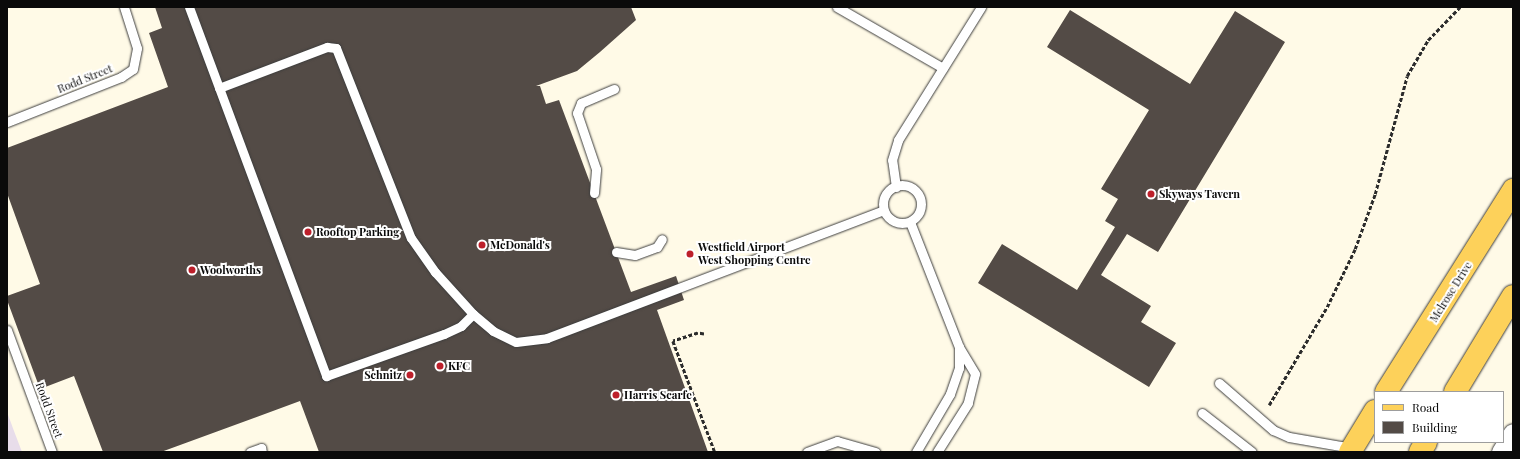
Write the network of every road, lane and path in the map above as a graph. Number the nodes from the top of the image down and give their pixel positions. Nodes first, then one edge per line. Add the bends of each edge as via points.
1 (124, 7) edge
2 (189, 7) edge
3 (837, 7) edge
4 (981, 7) edge
5 (1460, 7) edge
6 (943, 68) junction
7 (219, 88) junction
8 (614, 89) dead end
9 (7, 122) edge
10 (896, 187) junction
11 (1513, 190) edge
12 (594, 193) dead end
13 (884, 210) junction
14 (910, 222) junction
15 (662, 239) dead end
16 (616, 252) dead end
17 (1513, 296) edge
18 (473, 314) junction
19 (7, 330) edge
20 (704, 334) dead end
21 (959, 347) junction
22 (1219, 382) dead end
23 (1387, 391) edge
24 (1456, 391) edge
25 (1202, 413) dead end
26 (1374, 413) edge
27 (1260, 420) junction
28 (1513, 433) edge
29 (1425, 443) edge
30 (873, 450) edge
31 (1351, 450) edge
32 (52, 452) edge
33 (250, 452) edge
34 (262, 452) edge
35 (716, 452) edge
36 (807, 452) edge
37 (916, 452) edge
38 (937, 452) edge
39 (1252, 452) edge
40 (1420, 452) edge
41 (1501, 452) edge

1 - 9 lane, Rodd Street via 137,48 133,69 121,77
2 - 7 lane
3 - 6 lane
4 - 6 lane
5 - 27 path via 1428,40 1406,76 1375,194 1355,249 1328,307
6 - 10 lane via 898,140 892,160
7 - 18 lane via 327,47 336,48 404,225 428,263
7 - 18 lane via 326,376 444,334 461,326
8 - 12 lane via 581,103 578,113 596,169
10 - 13 lane via 884,199
10 - 14 lane via 909,187 920,201 919,213
11 - 23 main road, Melrose Drive
13 - 14 lane via 892,220
13 - 18 lane via 537,341 516,342 506,338
14 - 21 lane
15 - 16 lane via 657,247 635,255
17 - 24 main road
19 - 32 lane, Rodd Street
20 - 35 path via 698,333 673,341
21 - 37 lane via 959,368 950,394
21 - 38 lane via 974,369 974,384 968,403
22 - 27 lane
25 - 39 lane
26 - 31 main road
27 - 31 lane via 1289,437
28 - 41 street
29 - 40 main road
30 - 36 lane via 838,441
33 - 34 lane via 261,448

